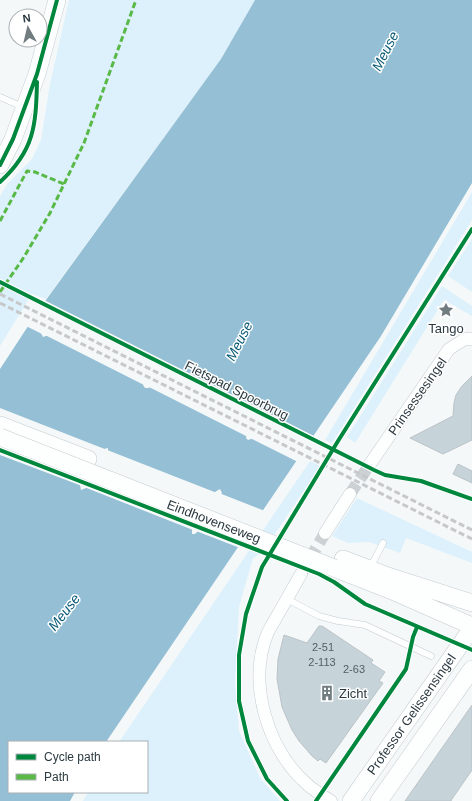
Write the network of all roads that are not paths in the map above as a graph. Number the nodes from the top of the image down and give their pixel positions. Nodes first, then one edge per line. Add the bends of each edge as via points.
1 (57, 0) edge
2 (0, 97) edge
3 (25, 108) junction
4 (0, 165) edge
5 (472, 339) edge
6 (0, 425) edge
7 (0, 437) edge
8 (370, 464) tunnel mouth
9 (350, 494) tunnel mouth
10 (325, 533) tunnel mouth
11 (383, 543) dead end
12 (336, 563) junction
13 (370, 569) junction
14 (301, 574) tunnel mouth
15 (287, 599) junction
16 (472, 603) edge
17 (472, 627) edge
18 (432, 656) dead end
19 (472, 669) edge
20 (331, 801) edge
21 (351, 801) edge
22 (379, 801) edge

1 - 3 main road
2 - 3 lane
3 - 4 main road
5 - 8 street, Prinsessesingel via 465,339 449,349
6 - 12 main road, Eindhovenseweg
7 - 12 main road, Eindhovenseweg, bridge
9 - 10 street
11 - 13 lane
12 - 13 main road, Eindhovenseweg
12 - 17 main road, Eindhovenseweg
13 - 16 main road, Eindhovenseweg
14 - 15 street
15 - 18 lane via 319,616 365,625
15 - 20 street via 261,650 261,699 273,740 281,753 308,785
17 - 21 main road, Professor Gelissensingel
19 - 22 main road, Professor Gelissensingel

